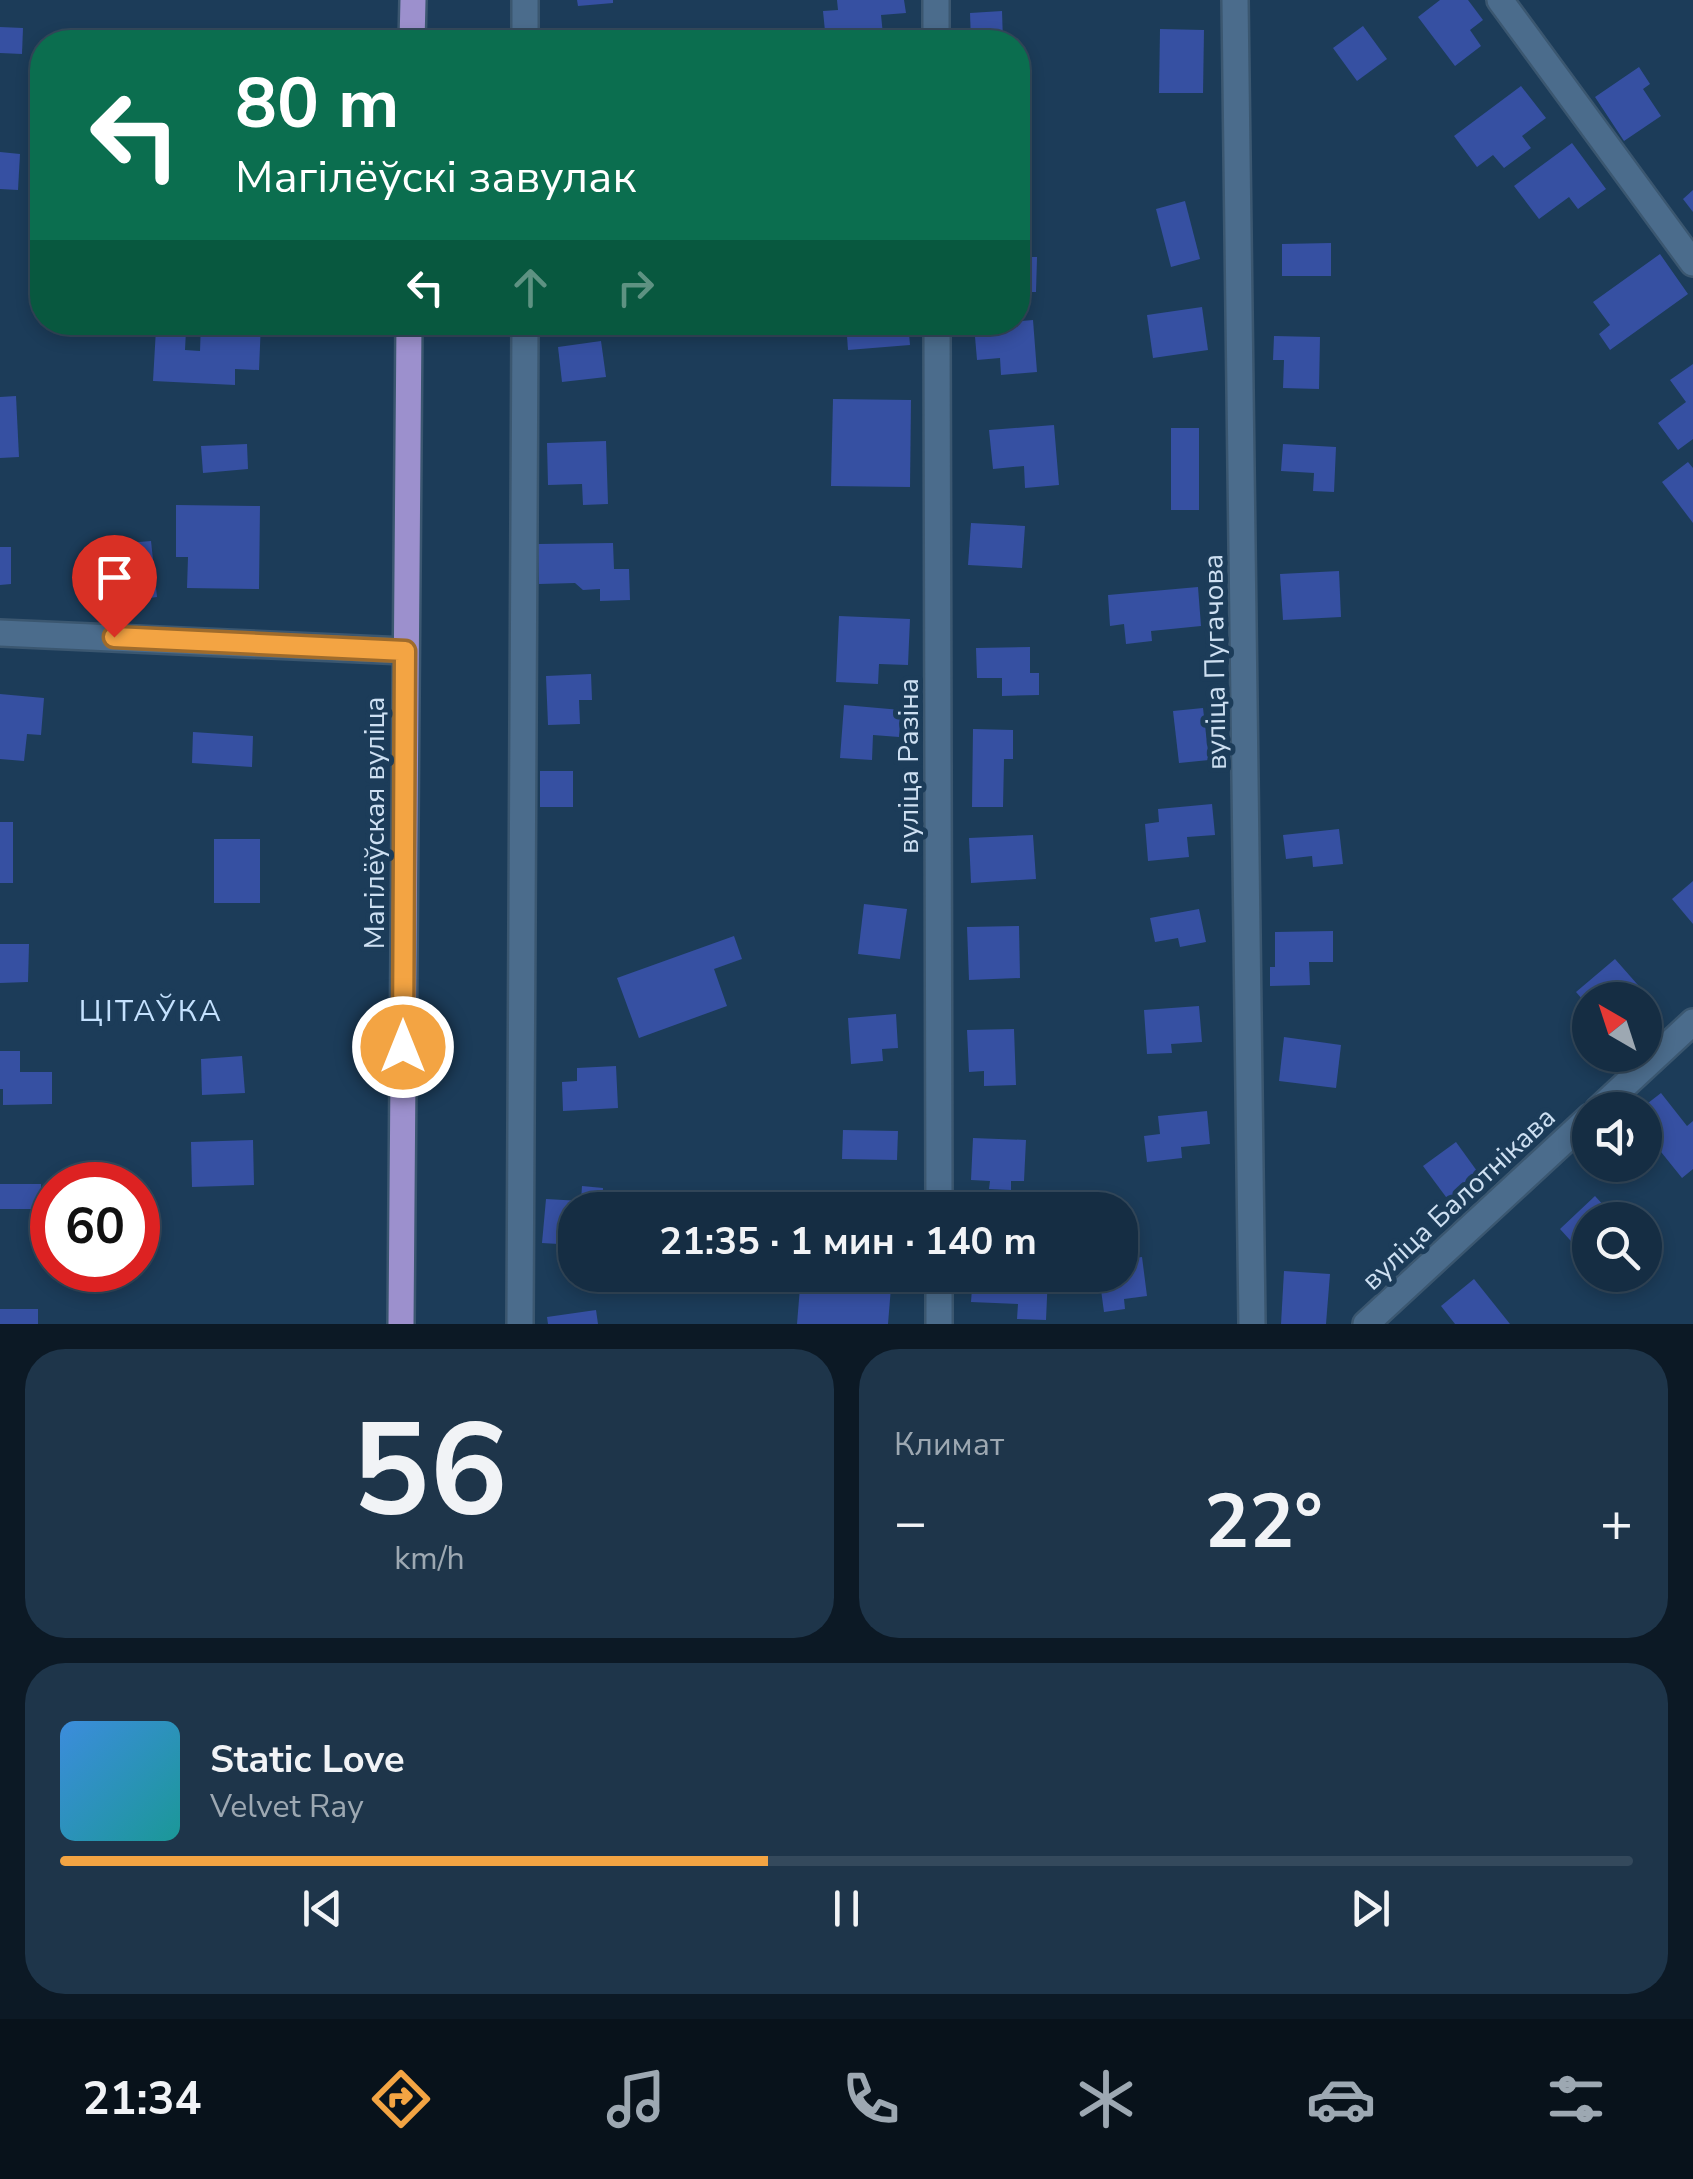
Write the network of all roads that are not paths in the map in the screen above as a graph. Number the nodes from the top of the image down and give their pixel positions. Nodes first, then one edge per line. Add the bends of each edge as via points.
1 (412, 0) edge
2 (526, 0) edge
3 (936, 0) edge
4 (1235, 0) edge
5 (1500, 0) edge
6 (412, 30) edge
7 (525, 30) edge
8 (936, 30) edge
9 (1693, 262) edge
10 (409, 335) edge
11 (525, 335) edge
12 (937, 335) edge
13 (0, 632) edge
14 (405, 651) junction
15 (1693, 1022) edge
16 (1617, 1092) edge
17 (1572, 1134) edge
18 (939, 1192) edge
19 (939, 1292) edge
20 (402, 1324) edge
21 (520, 1324) edge
22 (939, 1324) edge
23 (1252, 1324) edge
24 (1366, 1324) edge

1 - 6 main road
2 - 7 street
3 - 8 street
4 - 23 street, вуліца Пугачова
5 - 9 street
10 - 14 main road, Магілёўская вуліца
11 - 21 street
12 - 18 street, вуліца Разіна
13 - 14 street
14 - 20 main road, Магілёўская вуліца
15 - 16 street, вуліца Балотнікава
17 - 24 street, вуліца Балотнікава
19 - 22 street

